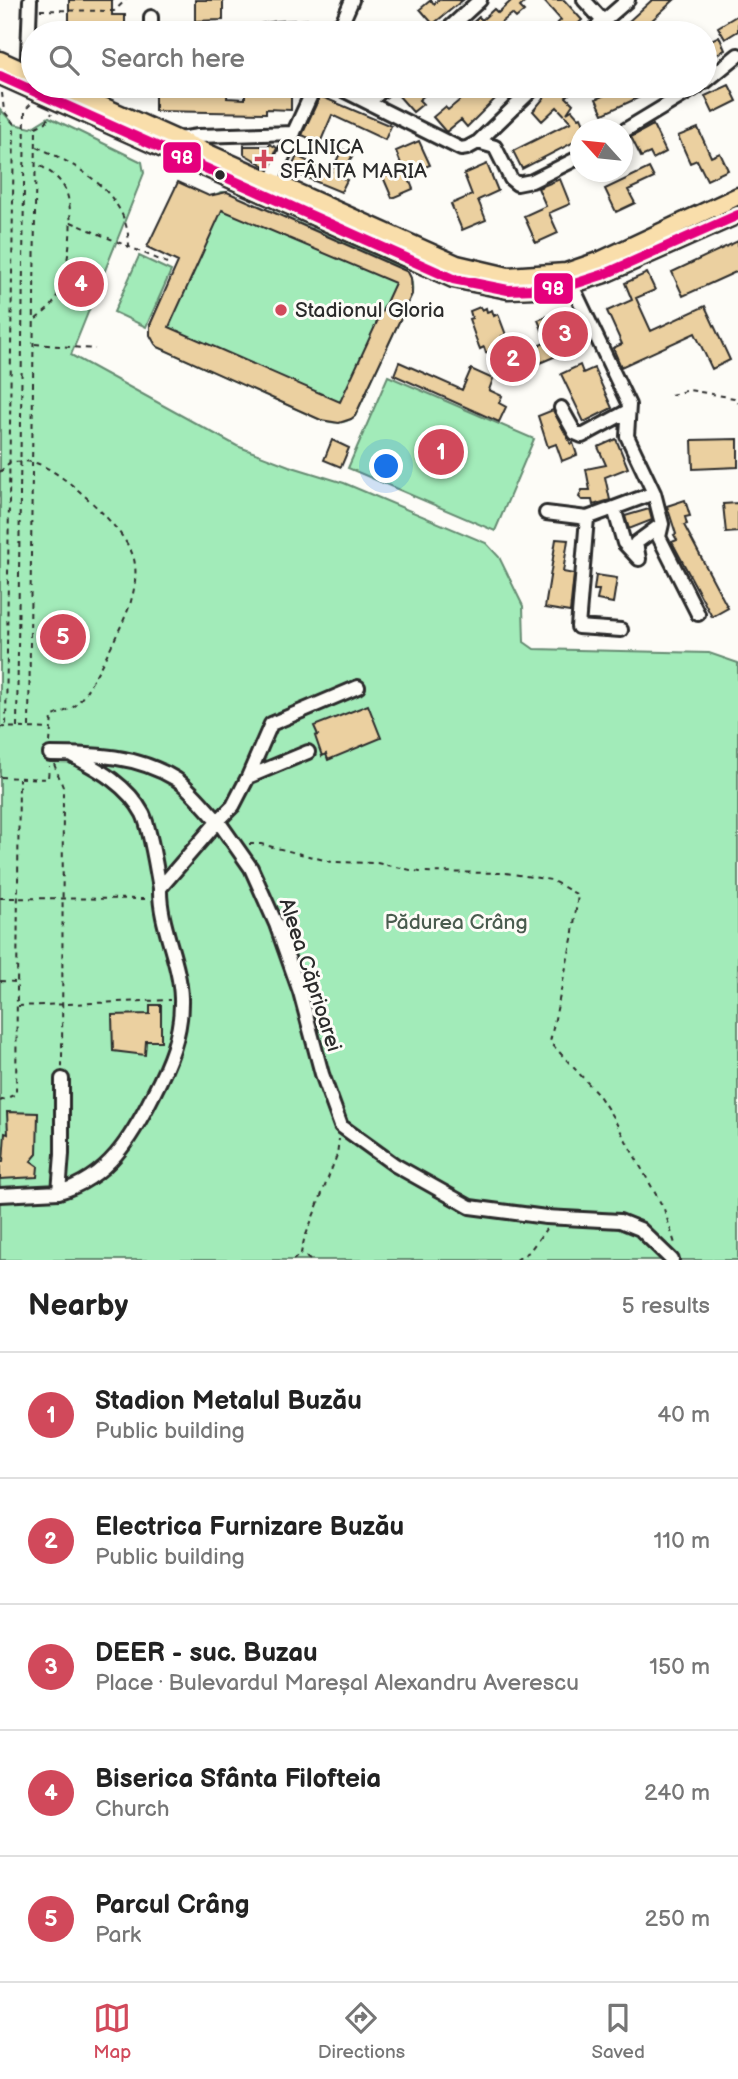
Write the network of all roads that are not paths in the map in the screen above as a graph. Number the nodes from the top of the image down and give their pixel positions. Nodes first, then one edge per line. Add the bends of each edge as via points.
1 (352, 0) edge
2 (480, 0) edge
3 (584, 0) edge
4 (628, 0) edge
5 (151, 17) dead end
6 (151, 21) edge
7 (343, 21) edge
8 (457, 21) edge
9 (604, 21) joint
10 (738, 55) edge
11 (2, 71) edge
12 (717, 72) edge
13 (21, 76) edge
14 (53, 98) edge
15 (85, 98) edge
16 (309, 98) edge
17 (360, 98) edge
18 (374, 98) edge
19 (524, 98) edge
20 (678, 98) edge
21 (369, 102) junction
22 (633, 125) edge
23 (293, 133) junction
24 (179, 139) junction
25 (478, 142) junction
26 (570, 162) edge
27 (269, 187) junction
28 (738, 196) edge
29 (738, 215) edge
30 (659, 242) junction
31 (569, 279) junction
32 (561, 408) dead end
33 (628, 411) junction
34 (654, 493) junction
35 (614, 508) junction
36 (546, 513) dead end
37 (587, 518) junction
38 (657, 531) junction
39 (698, 614) dead end
40 (621, 630) dead end
41 (358, 687) dead end
42 (308, 752) dead end
43 (50, 754) road end
44 (69, 754) junction
45 (248, 777) junction
46 (218, 821) junction
47 (160, 894) junction
48 (62, 1079) road end
49 (59, 1192) junction
50 (0, 1195) edge
51 (674, 1254) edge

1 - 7 street
2 - 8 street
3 - 9 street
4 - 9 street
5 - 6 street
10 - 12 street
11 - 13 main road
14 - 27 main road
15 - 24 main road
16 - 23 street
17 - 21 street
18 - 21 street
19 - 25 street
20 - 22 street
21 - 25 street via 461,149
23 - 24 street
23 - 27 street
24 - 27 main road
25 - 26 street via 495,147 517,184
27 - 31 main road via 457,264 508,276
28 - 30 main road
29 - 30 main road
30 - 31 main road via 601,260
31 - 33 street
32 - 33 street via 570,427 582,436
33 - 34 street via 627,436
34 - 35 street
34 - 38 street
35 - 37 street
35 - 38 street via 630,543
36 - 37 street
37 - 40 street via 578,627
38 - 39 street
41 - 45 street via 271,724
42 - 45 street
43 - 44 street, Aleea Căprioarei
44 - 46 street, Aleea Căprioarei via 106,755 145,764 177,780
44 - 47 street via 129,793 144,816
45 - 46 street via 233,806
46 - 47 street
46 - 51 street, Aleea Căprioarei via 251,868 276,924 341,1126 470,1207 620,1221 640,1229
47 - 49 street via 179,972 180,1024 174,1050 132,1136 102,1168
48 - 49 street
49 - 50 street

